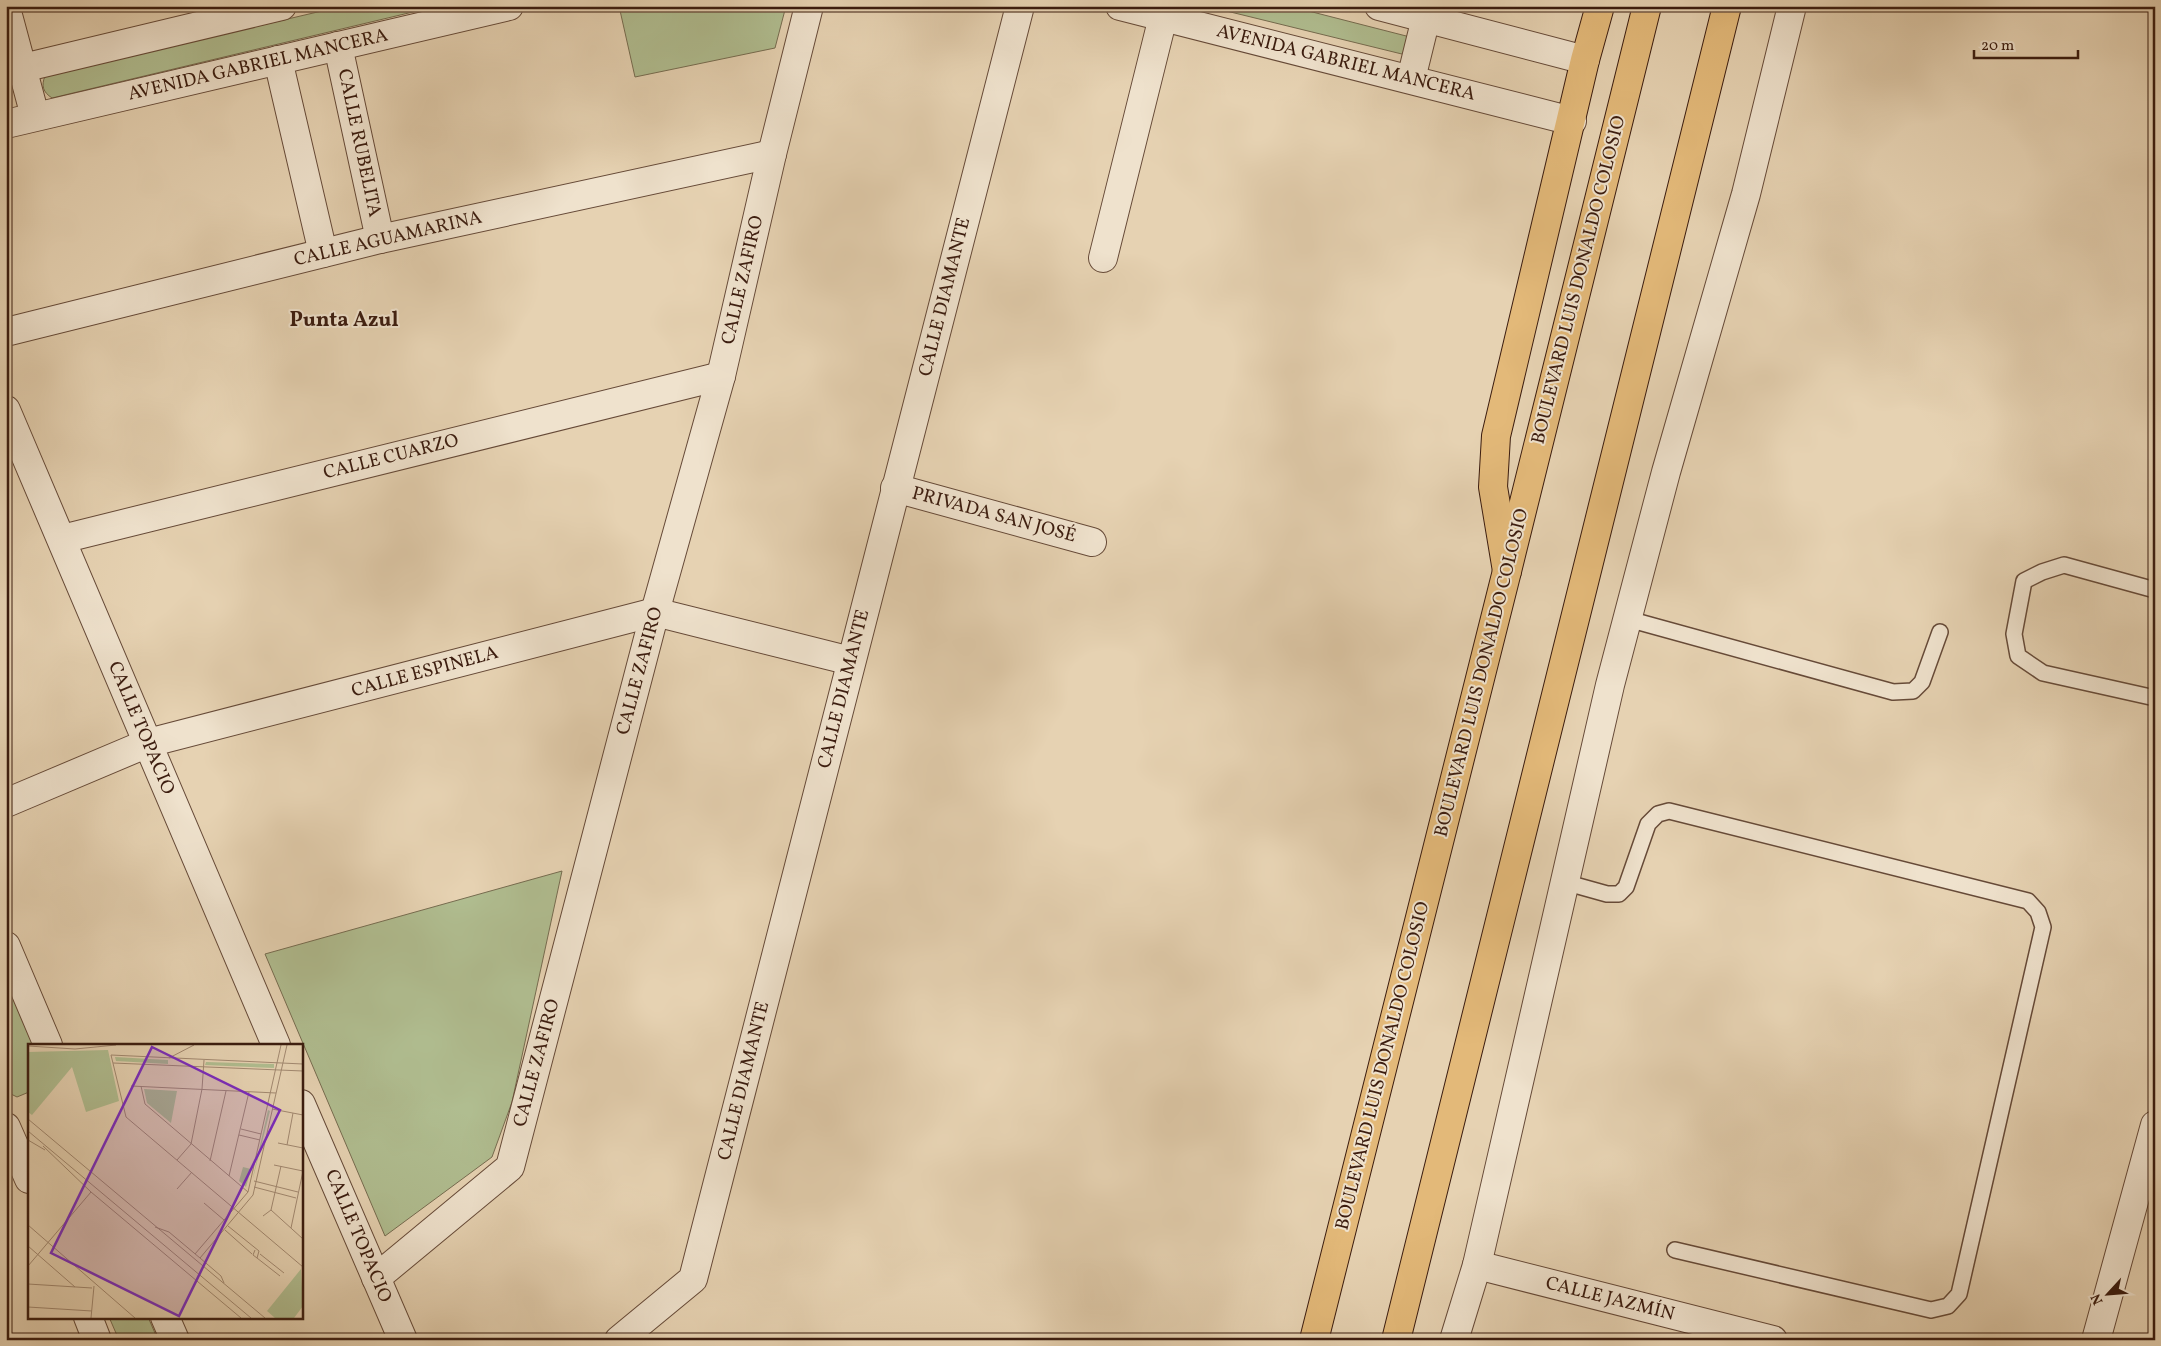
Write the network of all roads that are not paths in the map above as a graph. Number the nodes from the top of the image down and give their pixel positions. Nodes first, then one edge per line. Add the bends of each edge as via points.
1 (282, 6) edge
2 (509, 6) edge
3 (810, 6) edge
4 (1020, 6) edge
5 (1120, 6) edge
6 (1379, 6) edge
7 (1600, 6) edge
8 (1647, 6) edge
9 (1727, 6) edge
10 (1792, 6) edge
11 (6, 8) edge
12 (1163, 17) junction
13 (1426, 18) junction
14 (338, 46) junction
15 (278, 60) junction
16 (1585, 60) junction
17 (14, 70) edge
18 (1411, 79) junction
19 (35, 116) junction
20 (1572, 121) junction
21 (6, 124) edge
22 (772, 154) junction
23 (380, 239) junction
24 (323, 253) junction
25 (1102, 258) dead end
26 (6, 332) edge
27 (721, 376) junction
28 (6, 410) edge
29 (896, 488) junction
30 (62, 539) junction
31 (1092, 542) dead end
32 (1508, 572) junction
33 (2155, 590) edge
34 (655, 612) junction
35 (1628, 619) junction
36 (1940, 632) dead end
37 (851, 662) junction
38 (2155, 698) edge
39 (148, 743) junction
40 (6, 803) edge
41 (1564, 882) junction
42 (6, 946) edge
43 (48, 1044) edge
44 (276, 1044) edge
45 (302, 1106) edge
46 (2155, 1125) edge
47 (6, 1128) edge
48 (21, 1161) edge
49 (1675, 1250) dead end
50 (1477, 1265) junction
51 (376, 1278) junction
52 (88, 1318) edge
53 (165, 1318) edge
54 (97, 1340) edge
55 (175, 1340) edge
56 (402, 1340) edge
57 (619, 1340) edge
58 (1314, 1340) edge
59 (1396, 1340) edge
60 (1454, 1340) edge
61 (1773, 1340) edge
62 (2096, 1340) edge

1 - 17 street
2 - 14 street, AVENIDA GABRIEL MANCERA
3 - 22 street, CALLE ZAFIRO
4 - 29 street, CALLE DIAMANTE
5 - 12 street, AVENIDA GABRIEL MANCERA
6 - 13 street
7 - 16 main road
8 - 32 main road, BOULEVARD LUIS DONALDO COLOSIO
9 - 59 main road
10 - 35 street via 1746,194 1666,472
11 - 17 street
12 - 18 street, AVENIDA GABRIEL MANCERA
12 - 25 street
13 - 16 street
13 - 18 street
14 - 15 street, AVENIDA GABRIEL MANCERA
14 - 23 street, CALLE RUBELITA
15 - 19 street, AVENIDA GABRIEL MANCERA
15 - 24 street
16 - 20 main road
17 - 19 street
18 - 20 street, AVENIDA GABRIEL MANCERA
19 - 21 street, AVENIDA GABRIEL MANCERA
20 - 32 main road via 1496,436 1493,487
22 - 23 street, CALLE AGUAMARINA
22 - 27 street, CALLE ZAFIRO
23 - 24 street, CALLE AGUAMARINA
24 - 26 street, CALLE AGUAMARINA
27 - 30 street, CALLE CUARZO
27 - 34 street, CALLE ZAFIRO
28 - 30 street, CALLE TOPACIO
29 - 31 street, PRIVADA SAN JOSÉ
29 - 37 street, CALLE DIAMANTE
30 - 39 street, CALLE TOPACIO
32 - 58 main road, BOULEVARD LUIS DONALDO COLOSIO
33 - 38 lane via 2064,565 2024,581 2014,634 2018,656 2044,673
34 - 37 street, CALLE ESPINELA
34 - 39 street, CALLE ESPINELA
34 - 51 street, CALLE ZAFIRO via 510,1167
35 - 36 lane via 1893,692 1913,691 1922,682
35 - 41 street
37 - 57 street, CALLE DIAMANTE via 693,1279
39 - 40 street, CALLE ESPINELA
39 - 44 street, CALLE TOPACIO
41 - 49 lane via 1607,894 1619,894 1626,887 1648,824 1658,814 1669,811 2028,902 2038,912 2043,927 1959,1294 1948,1306 1931,1310
41 - 50 street
42 - 43 street
45 - 51 street, CALLE TOPACIO
46 - 62 street
47 - 48 street
50 - 60 street
50 - 61 street, CALLE JAZMÍN
51 - 56 street, CALLE TOPACIO
52 - 54 street
53 - 55 street

